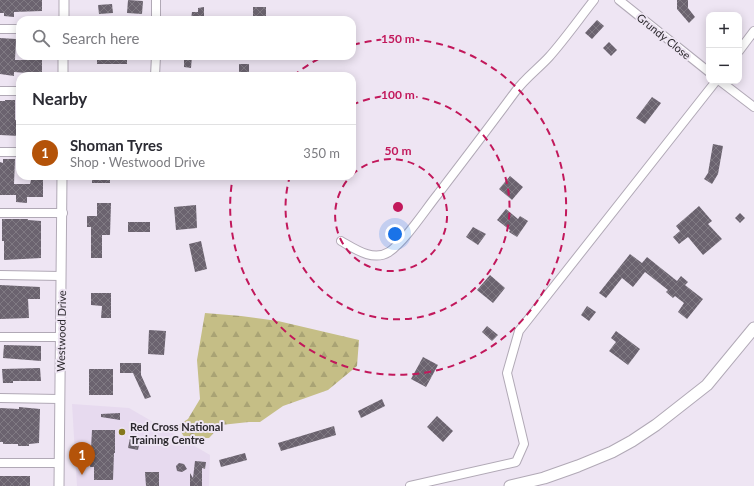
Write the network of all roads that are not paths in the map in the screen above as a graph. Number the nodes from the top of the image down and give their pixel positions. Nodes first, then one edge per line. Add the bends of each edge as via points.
1 (64, 0) edge
2 (156, 0) edge
3 (594, 0) edge
4 (619, 0) edge
5 (64, 16) edge
6 (156, 16) edge
7 (0, 29) edge
8 (16, 29) edge
9 (754, 31) edge
10 (741, 48) edge
11 (63, 60) edge
12 (156, 60) edge
13 (706, 70) edge
14 (63, 72) edge
15 (156, 72) edge
16 (714, 84) edge
17 (724, 84) edge
18 (0, 91) edge
19 (16, 91) edge
20 (754, 107) edge
21 (0, 152) edge
22 (16, 152) edge
23 (62, 180) edge
24 (0, 213) edge
25 (63, 213) junction
26 (341, 241) dead end
27 (0, 276) edge
28 (62, 276) junction
29 (754, 328) edge
30 (0, 337) edge
31 (60, 337) junction
32 (0, 398) edge
33 (59, 399) junction
34 (0, 462) edge
35 (59, 463) junction
36 (59, 486) edge
37 (410, 486) edge
38 (510, 486) edge

1 - 5 street
2 - 6 street
3 - 26 street via 549,57 516,90 399,242 388,252 378,256 363,253
4 - 13 street, Grundy Close
7 - 8 street
9 - 10 street
11 - 14 street
12 - 15 street
16 - 37 street via 519,331 507,373 524,444 516,462
17 - 20 street
18 - 19 street
21 - 22 street
23 - 25 street, Westwood Drive
24 - 25 street
25 - 28 street, Westwood Drive
27 - 28 street
28 - 31 street, Westwood Drive
29 - 38 main road via 707,385 650,429 612,452 578,466
30 - 31 street
31 - 33 street, Westwood Drive
32 - 33 street
33 - 35 street, Westwood Drive
34 - 35 street
35 - 36 street, Westwood Drive

